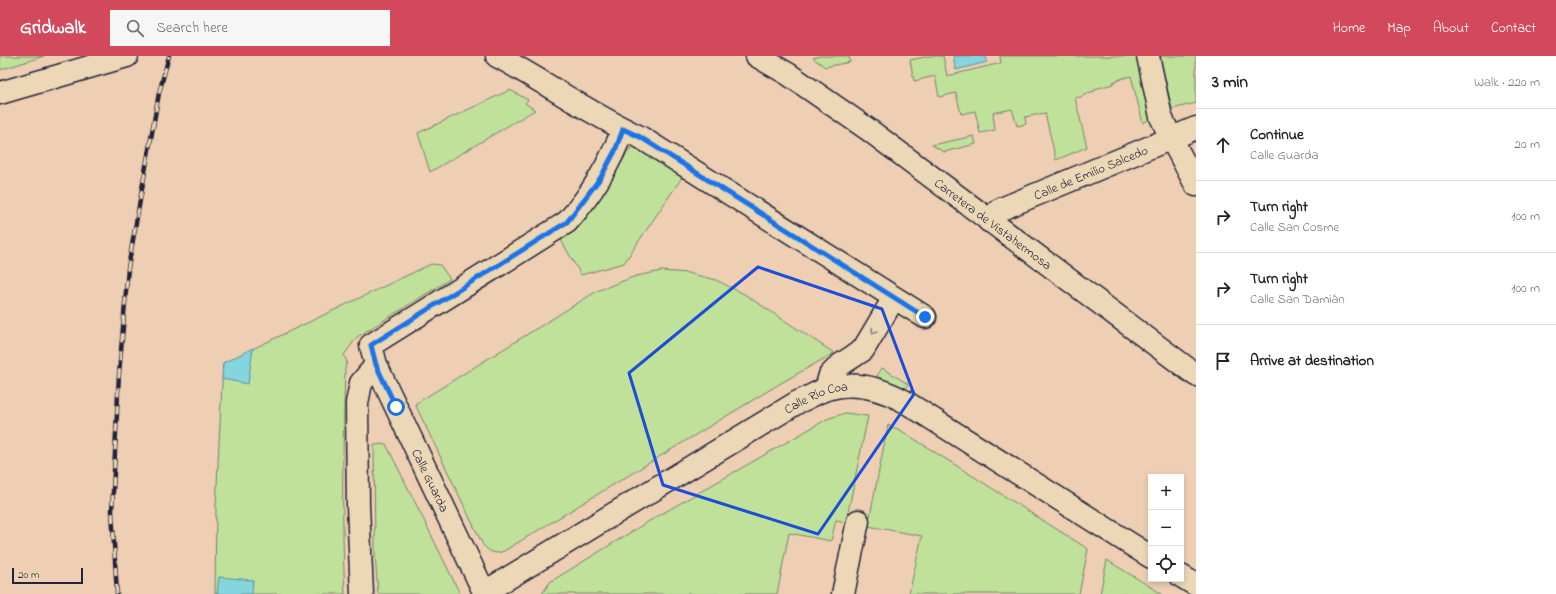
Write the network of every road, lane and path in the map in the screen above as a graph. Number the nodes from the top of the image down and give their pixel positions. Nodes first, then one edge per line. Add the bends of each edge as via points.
1 (127, 56) edge
2 (497, 56) edge
3 (757, 56) edge
4 (768, 56) edge
5 (1148, 56) edge
6 (788, 74) junction
7 (0, 94) edge
8 (1196, 128) edge
9 (623, 129) junction
10 (1170, 138) junction
11 (1196, 185) edge
12 (989, 221) junction
13 (894, 298) junction
14 (925, 317) dead end
15 (373, 355) junction
16 (1196, 375) edge
17 (826, 389) junction
18 (858, 521) dead end
19 (1148, 555) edge
20 (1184, 578) edge
21 (1196, 585) edge
22 (485, 593) edge
23 (362, 594) edge
24 (843, 594) edge

1 - 7 street
2 - 9 street
3 - 6 street, Carretera de Vistahermosa
4 - 6 street, Carretera de Vistahermosa
5 - 10 street via 1161,117
6 - 12 street, Carretera de Vistahermosa via 868,130
8 - 10 street, Calle de Emilio Salcedo
9 - 13 street via 640,137
9 - 15 street via 601,177 567,222
10 - 11 street
10 - 12 street, Calle de Emilio Salcedo via 999,210
12 - 16 street, Carretera de Vistahermosa
13 - 14 street
13 -> 17 street via 863,350 830,375
15 - 22 street, Calle Guarda
15 - 23 street via 361,383 357,403
17 - 19 street, Calle Río Coa via 846,385 887,392
17 - 22 street, Calle Río Coa via 758,425
18 - 24 street
20 - 21 street

